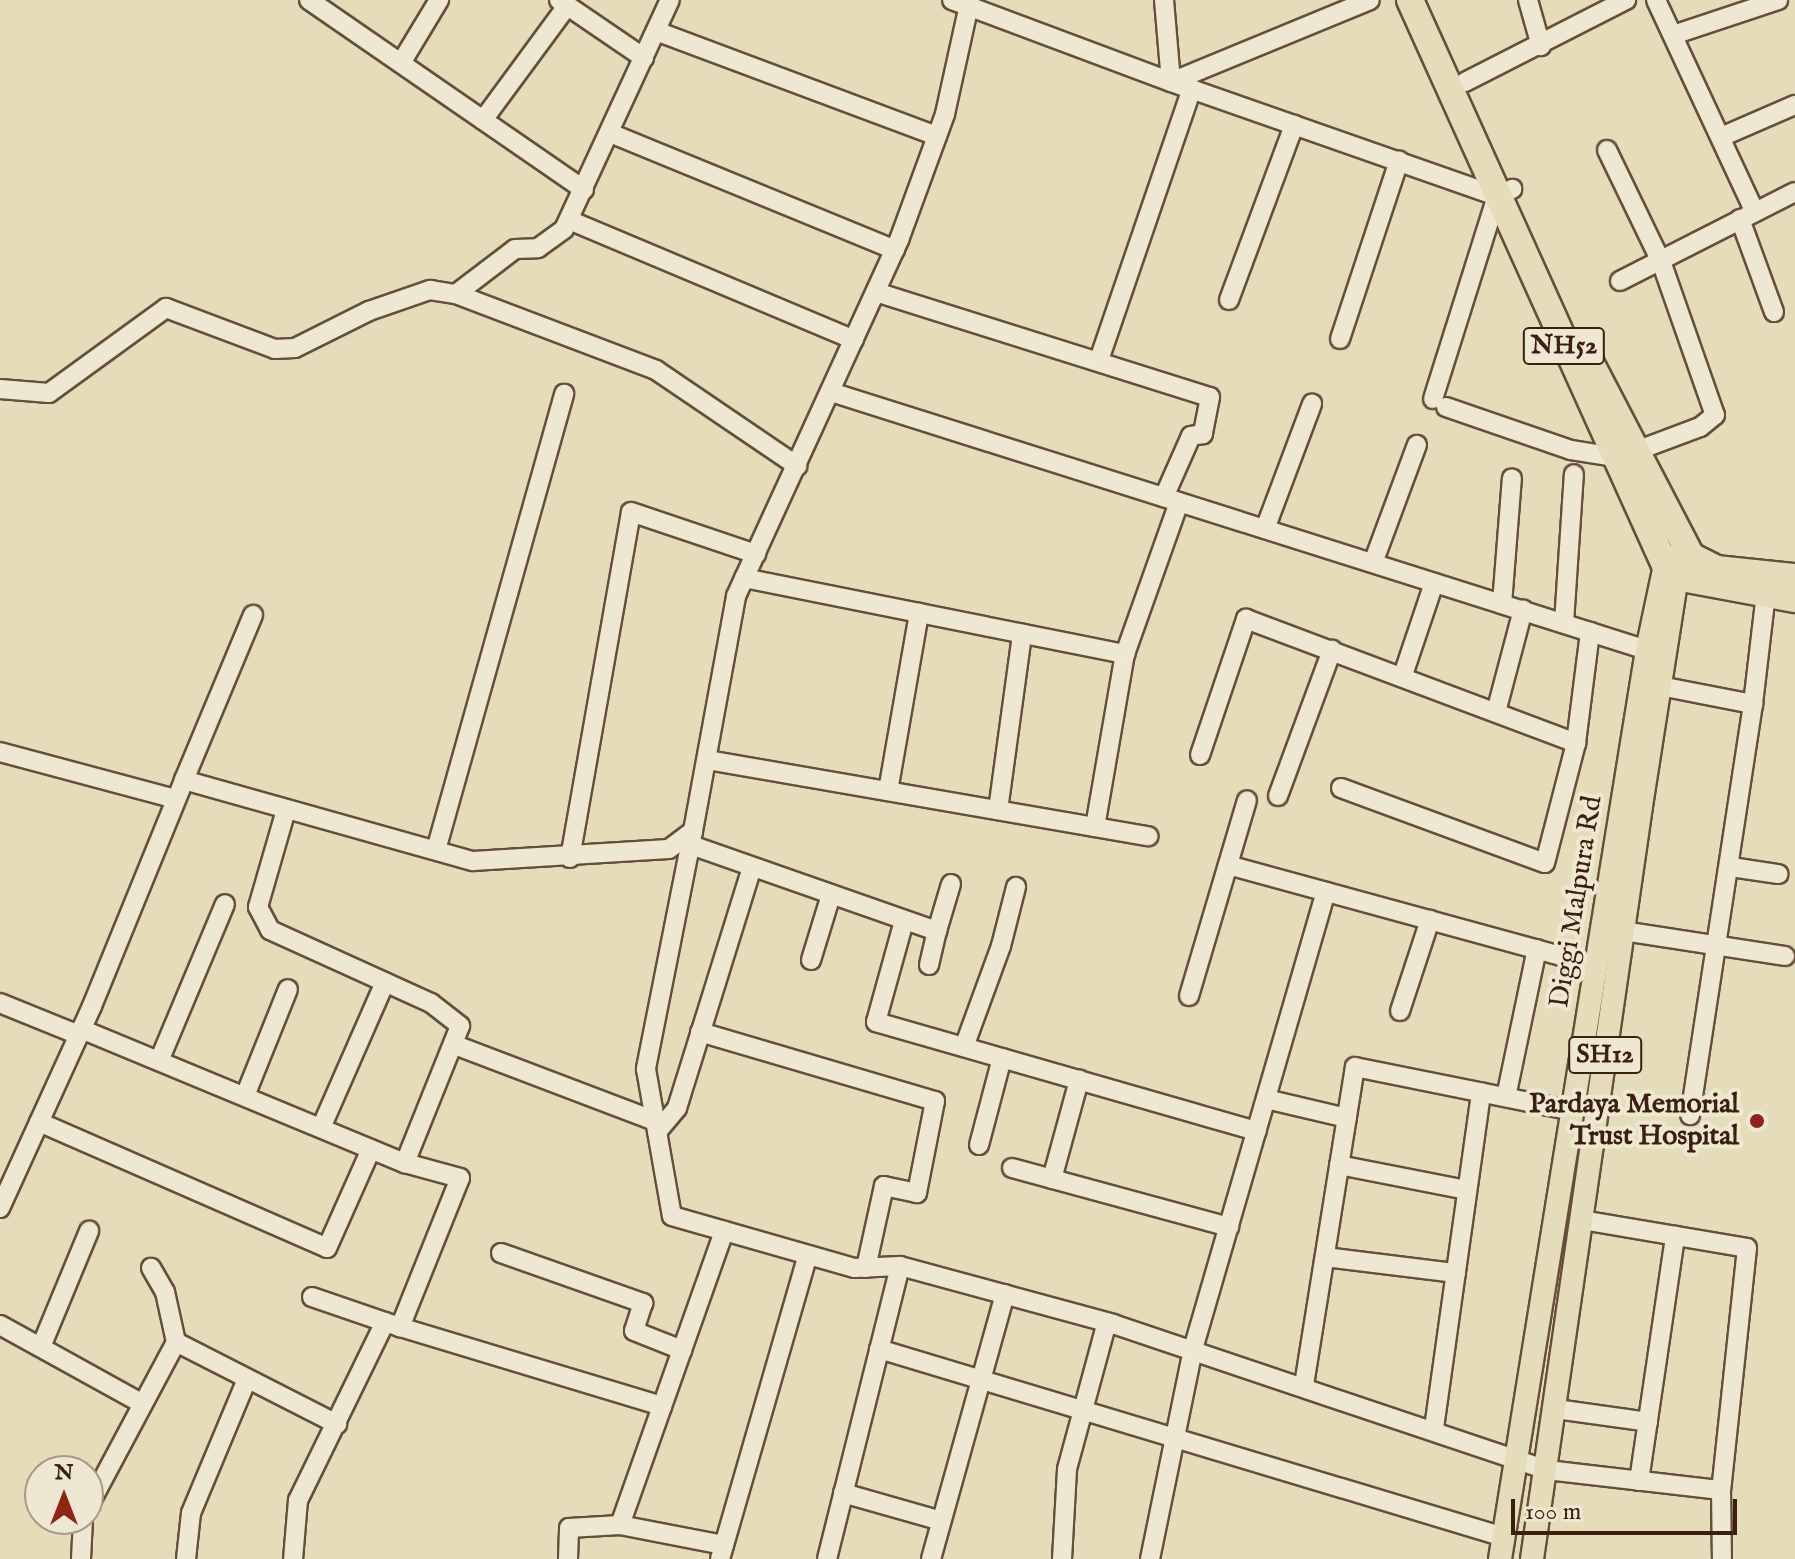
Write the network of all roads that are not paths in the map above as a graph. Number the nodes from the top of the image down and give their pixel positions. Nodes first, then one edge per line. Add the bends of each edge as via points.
1 (439, 0) edge
2 (670, 0) edge
3 (1164, 0) edge
4 (1370, 0) edge
5 (1410, 0) edge
6 (1429, 0) edge
7 (1528, 0) edge
8 (1626, 0) edge
9 (1656, 0) edge
10 (1778, 0) edge
11 (314, 1) edge
12 (963, 2) edge
13 (563, 3) edge
14 (656, 31) junction
15 (1673, 35) junction
16 (1541, 46) junction
17 (644, 58) junction
18 (401, 63) junction
19 (1171, 82) junction
20 (1465, 82) junction
21 (1192, 89) junction
22 (1795, 105) edge
23 (483, 120) junction
24 (1294, 125) junction
25 (610, 133) junction
26 (937, 136) junction
27 (1721, 137) junction
28 (1607, 150) dead end
29 (1399, 161) junction
30 (584, 190) junction
31 (1505, 192) junction
32 (1795, 192) edge
33 (1748, 215) junction
34 (569, 220) junction
35 (895, 250) junction
36 (1662, 264) junction
37 (1620, 281) dead end
38 (876, 292) junction
39 (456, 294) junction
40 (1229, 300) dead end
41 (1774, 312) dead end
42 (1340, 339) dead end
43 (854, 340) junction
44 (1099, 360) junction
45 (0, 389) edge
46 (831, 392) junction
47 (564, 394) dead end
48 (1312, 404) dead end
49 (1417, 445) dead end
50 (1626, 454) junction
51 (797, 466) junction
52 (1574, 474) dead end
53 (1512, 478) dead end
54 (1171, 499) junction
55 (1265, 529) junction
56 (756, 554) junction
57 (1680, 561) junction
58 (1373, 563) junction
59 (1795, 577) edge
60 (744, 578) junction
61 (1434, 583) junction
62 (1766, 594) junction
63 (1795, 599) edge
64 (1502, 604) junction
65 (1523, 610) junction
66 (919, 613) junction
67 (253, 615) dead end
68 (1564, 623) junction
69 (1590, 632) junction
70 (1022, 634) junction
71 (1332, 650) junction
72 (1647, 650) junction
73 (1125, 654) junction
74 (1403, 675) junction
75 (1660, 686) junction
76 (1753, 704) junction
77 (1496, 712) junction
78 (1576, 743) junction
79 (0, 752) edge
80 (1200, 755) dead end
81 (707, 760) junction
82 (184, 780) junction
83 (1341, 788) dead end
84 (888, 791) junction
85 (1278, 796) dead end
86 (175, 799) junction
87 (1247, 800) dead end
88 (286, 810) junction
89 (998, 810) junction
90 (1095, 827) junction
91 (1149, 836) dead end
92 (692, 838) junction
93 (436, 850) junction
94 (570, 858) junction
95 (1228, 865) junction
96 (752, 867) junction
97 (1731, 867) junction
98 (1778, 874) dead end
99 (951, 884) dead end
100 (1016, 887) dead end
101 (1326, 892) junction
102 (831, 895) junction
103 (225, 904) dead end
104 (1430, 920) junction
105 (904, 921) junction
106 (937, 931) junction
107 (1623, 931) junction
108 (1717, 946) junction
109 (1537, 949) junction
110 (1785, 956) dead end
111 (811, 960) dead end
112 (929, 965) dead end
113 (1597, 966) junction
114 (385, 982) junction
115 (288, 989) dead end
116 (1189, 996) dead end
117 (0, 1003) edge
118 (1400, 1011) dead end
119 (80, 1032) junction
120 (700, 1032) junction
121 (455, 1045) junction
122 (964, 1047) junction
123 (1002, 1058) junction
124 (159, 1061) junction
125 (1079, 1080) junction
126 (1481, 1092) junction
127 (245, 1096) junction
128 (1506, 1097) junction
129 (1266, 1099) junction
130 (1573, 1111) junction
131 (1690, 1115) dead end
132 (1347, 1118) junction
133 (39, 1122) junction
134 (656, 1126) junction
135 (321, 1128) junction
136 (1257, 1131) junction
137 (979, 1145) dead end
138 (371, 1149) junction
139 (405, 1163) junction
140 (1339, 1165) junction
141 (1012, 1168) dead end
142 (1052, 1179) junction
143 (1467, 1190) junction
144 (0, 1208) edge
145 (1582, 1220) junction
146 (1229, 1227) junction
147 (89, 1231) dead end
148 (724, 1231) junction
149 (1675, 1236) junction
150 (501, 1253) dead end
151 (808, 1255) junction
152 (1325, 1257) junction
153 (900, 1266) junction
154 (151, 1268) dead end
155 (866, 1268) junction
156 (1456, 1273) junction
157 (1005, 1294) junction
158 (312, 1297) dead end
159 (1107, 1322) junction
160 (393, 1324) junction
161 (0, 1325) edge
162 (176, 1342) junction
163 (41, 1347) junction
164 (879, 1349) junction
165 (1193, 1349) junction
166 (682, 1350) junction
167 (247, 1379) junction
168 (981, 1380) junction
169 (1304, 1385) junction
170 (143, 1404) junction
171 (662, 1406) junction
172 (1556, 1409) junction
173 (1081, 1410) junction
174 (1648, 1422) junction
175 (337, 1424) junction
176 (1434, 1428) junction
177 (1175, 1438) junction
178 (1516, 1459) junction
179 (1547, 1470) junction
180 (104, 1477) edge
181 (1639, 1481) junction
182 (1721, 1490) junction
183 (843, 1493) junction
184 (941, 1521) junction
185 (620, 1525) junction
186 (82, 1535) edge
187 (1502, 1548) edge
188 (722, 1552) edge
189 (81, 1559) edge
190 (186, 1559) edge
191 (293, 1559) edge
192 (568, 1559) edge
193 (827, 1559) edge
194 (931, 1559) edge
195 (1062, 1559) edge
196 (1150, 1559) edge
197 (1532, 1559) edge
198 (1722, 1559) edge

1 - 18 street
2 - 14 street
3 - 19 street
4 - 19 street
5 - 31 highway, NH52
6 - 20 highway, NH52
7 - 16 street
8 - 16 street
9 - 15 street
10 - 15 street
11 - 18 street
12 - 19 street
12 - 26 street
13 - 17 street
13 - 23 street
14 - 17 street
14 - 26 street
15 - 27 street
16 - 20 street
17 - 25 street
18 - 23 street
19 - 21 street
20 - 31 highway, NH52
21 - 24 street
21 - 44 street
22 - 27 street
23 - 30 street
24 - 29 street
24 - 40 street
25 - 30 street
25 - 35 street
26 - 35 street
27 - 33 street
28 - 36 street
29 - 31 street
29 - 42 street
30 - 34 street
31 - 50 highway, NH52
31 - 50 street via 1440,403 1571,450
32 - 33 street
33 - 36 street
33 - 41 street
34 - 39 street via 554,240 538,248 515,249
34 - 43 street
35 - 38 street
36 - 37 street
36 - 50 street via 1715,415 1700,427
38 - 43 street
38 - 44 street
39 - 45 street via 430,290 369,311 295,348 275,349 166,308 49,393
39 - 51 street via 656,370
43 - 46 street
44 - 54 street via 1210,397 1203,434 1185,433
46 - 51 street
46 - 54 street
47 - 93 street
48 - 55 street
49 - 58 street
50 - 57 highway, NH52
51 - 56 street
52 - 68 street
53 - 64 street
54 - 55 street
54 - 73 street
55 - 58 street
56 - 60 street
56 - 94 street via 631,512
57 - 59 highway
57 - 62 highway
57 - 72 main road, Diggi Malpura Rd
57 - 75 main road, Diggi Malpura Rd / SH12
58 - 61 street
60 - 66 street
60 - 81 street via 736,596
61 - 64 street
61 - 74 street
62 - 63 highway
62 - 76 street
64 - 65 street
65 - 68 street
65 - 77 street
66 - 70 street
66 - 84 street
67 - 82 street
68 - 69 street
69 - 72 street
69 - 78 street
70 - 73 street
70 - 89 street
71 - 74 street
71 - 80 street via 1246,619
71 - 85 street
72 - 113 main road, Diggi Malpura Rd
73 - 90 street
74 - 77 street
75 - 76 street
75 - 107 main road, Diggi Malpura Rd / SH12
76 - 97 street
77 - 78 street
78 - 83 street via 1545,863
79 - 86 street
81 - 84 street
81 - 92 street
82 - 86 street
82 - 88 street
84 - 89 street
86 - 119 street
87 - 95 street
88 - 93 street
88 - 114 street via 258,907 270,930
89 - 90 street
90 - 91 street
92 - 94 street via 669,849
92 - 96 street
92 - 134 street via 646,1069
93 - 94 street via 473,861
95 - 101 street
95 - 116 street
96 - 102 street
96 - 120 street
97 - 98 street
97 - 108 street
99 - 106 street
100 - 122 street
101 - 104 street
101 - 129 street
102 - 105 street
102 - 111 street
103 - 124 street
104 - 109 street
104 - 118 street
105 - 106 street
105 - 122 street via 876,1022
106 - 112 street
107 - 108 street
107 - 145 main road, Diggi Malpura Rd / SH12
108 - 110 street
108 - 131 street
109 - 113 street
109 - 128 street
113 - 130 main road, Diggi Malpura Rd
114 - 121 street via 431,1003 460,1026
114 - 135 street
115 - 127 street
117 - 119 street
119 - 124 street
119 - 133 street
120 - 134 street via 677,1108
120 - 155 street via 935,1101 917,1193 884,1186
121 - 134 street
121 - 139 street
122 - 123 street
123 - 125 street
123 - 137 street
124 - 127 street
125 - 136 street
125 - 142 street
126 - 128 street
126 - 132 street via 1355,1067
126 - 143 street
127 - 135 street
128 - 130 street
129 - 132 street
129 - 136 street
130 - 178 main road, Diggi Malpura Rd
132 - 140 street
133 - 138 street via 327,1248
133 - 144 street
134 - 148 street via 672,1216
135 - 138 street
136 - 146 street
138 - 139 street
139 - 160 street via 460,1178
140 - 143 street
140 - 152 street
141 - 142 street
142 - 146 street
143 - 156 street
145 - 149 street
145 - 172 main road, Diggi Malpura Rd / SH12
146 - 165 street
147 - 163 street
148 - 151 street
148 - 166 street
149 - 174 street
149 - 182 street via 1747,1248
150 - 166 street via 643,1303 634,1331
151 - 155 street
151 - 188 street
152 - 156 street
152 - 169 street
153 - 155 street
153 - 157 street
153 - 164 street
154 - 162 street via 165,1292
156 - 176 street
157 - 159 street
157 - 168 street
158 - 160 street
159 - 165 street
159 - 173 street
160 - 171 street
160 - 175 street
161 - 163 street
162 - 167 street
162 - 170 street
163 - 170 street
164 - 168 street
164 - 183 street
165 - 169 street
165 - 177 street
166 - 171 street
167 - 175 street
167 - 190 street via 191,1513
168 - 173 street
168 - 184 street
169 - 176 street
170 - 180 street
171 - 185 street
172 - 174 street
172 - 179 main road, Diggi Malpura Rd / SH12
173 - 177 street
173 - 195 street via 1067,1469
174 - 181 street
175 - 191 street via 298,1500
176 - 178 street
177 - 187 street
177 - 196 street
178 - 179 street
178 - 187 main road, Diggi Malpura Rd
179 - 181 street
179 - 197 main road, Diggi Malpura Rd / SH12
181 - 182 street
182 - 198 street
183 - 184 street
183 - 193 street
184 - 194 street
185 - 188 street
185 - 192 street via 569,1528
186 - 189 street

